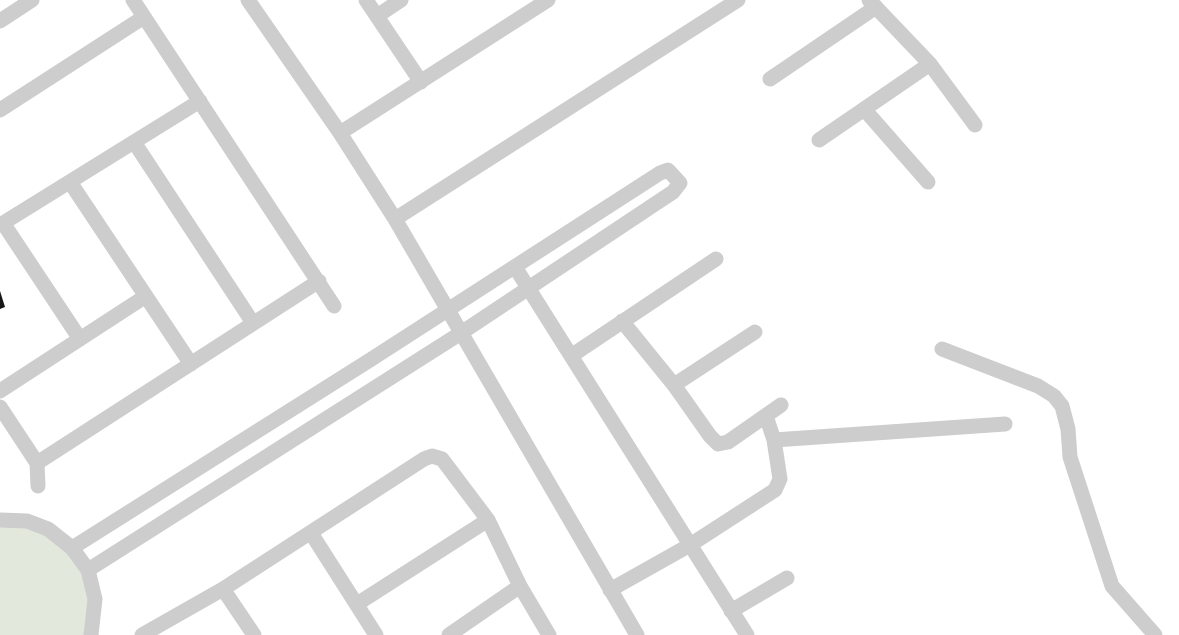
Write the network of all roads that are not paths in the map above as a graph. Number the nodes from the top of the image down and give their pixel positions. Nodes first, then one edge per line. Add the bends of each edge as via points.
1 (32, 0) edge
2 (133, 0) edge
3 (248, 0) edge
4 (366, 0) edge
5 (401, 0) edge
6 (548, 0) edge
7 (738, 0) edge
8 (873, 4) edge
9 (376, 16) junction
10 (144, 17) junction
11 (0, 21) edge
12 (930, 64) junction
13 (770, 79) dead end
14 (421, 82) junction
15 (200, 101) junction
16 (864, 109) junction
17 (0, 110) edge
18 (975, 125) dead end
19 (340, 134) junction
20 (819, 140) dead end
21 (134, 142) junction
22 (70, 182) junction
23 (928, 182) dead end
24 (395, 219) junction
25 (2, 224) edge
26 (716, 259) dead end
27 (515, 267) junction
28 (319, 281) junction
29 (527, 288) junction
30 (146, 296) junction
31 (334, 306) dead end
32 (448, 310) junction
33 (622, 321) junction
34 (253, 323) junction
35 (755, 332) dead end
36 (460, 333) junction
37 (80, 339) junction
38 (942, 349) dead end
39 (571, 356) junction
40 (191, 364) junction
41 (674, 385) junction
42 (0, 391) edge
43 (781, 405) dead end
44 (0, 407) edge
45 (766, 416) junction
46 (1005, 424) dead end
47 (774, 440) junction
48 (37, 463) junction
49 (38, 486) dead end
50 (0, 520) edge
51 (488, 520) junction
52 (311, 534) junction
53 (690, 545) junction
54 (72, 548) junction
55 (88, 570) junction
56 (787, 578) dead end
57 (520, 586) junction
58 (223, 589) junction
59 (610, 590) junction
60 (357, 604) junction
61 (731, 611) junction
62 (545, 633) edge
63 (91, 635) edge
64 (142, 635) edge
65 (254, 635) edge
66 (376, 635) edge
67 (449, 635) edge
68 (637, 635) edge
69 (747, 635) edge
70 (1155, 635) edge

1 - 11 street
2 - 10 street
3 - 19 street
4 - 9 street
5 - 9 street
6 - 14 street
7 - 24 street
8 - 12 street
8 - 13 street
9 - 14 street
10 - 15 street
10 - 17 street
12 - 16 street
12 - 18 street
14 - 19 street
15 - 21 street
15 - 28 street
16 - 20 street
16 - 23 street
19 - 24 street
21 - 22 street
21 - 34 street
22 - 25 street
22 - 30 street
24 - 32 street
25 - 37 street
26 - 33 street
27 - 29 street
27 - 29 street via 660,173 668,170 680,183 673,192
27 - 32 street
28 - 31 street
28 - 34 street
29 - 36 street
29 - 39 street
30 - 37 street
30 - 40 street
32 - 36 street
32 - 54 street
33 - 39 street
33 - 41 street
34 - 40 street
35 - 41 street
36 - 55 street
36 - 59 street
37 - 42 street
38 - 70 street via 1038,386 1054,396 1062,406 1068,429 1070,457 1112,586
39 - 53 street
40 - 48 street
41 - 45 street via 718,444 728,442
43 - 45 street
44 - 48 street
45 - 47 street
46 - 47 street
47 - 53 street via 780,479 775,490
48 - 49 street
50 - 54 street via 27,521 48,529
51 - 52 street via 442,459 432,456
51 - 57 street
51 - 60 street
52 - 58 street
52 - 60 street
53 - 59 street
53 - 61 street
54 - 55 street
55 - 63 street via 95,599
56 - 61 street
57 - 62 street
57 - 67 street
58 - 64 street
58 - 65 street
59 - 68 street
60 - 66 street
61 - 69 street

